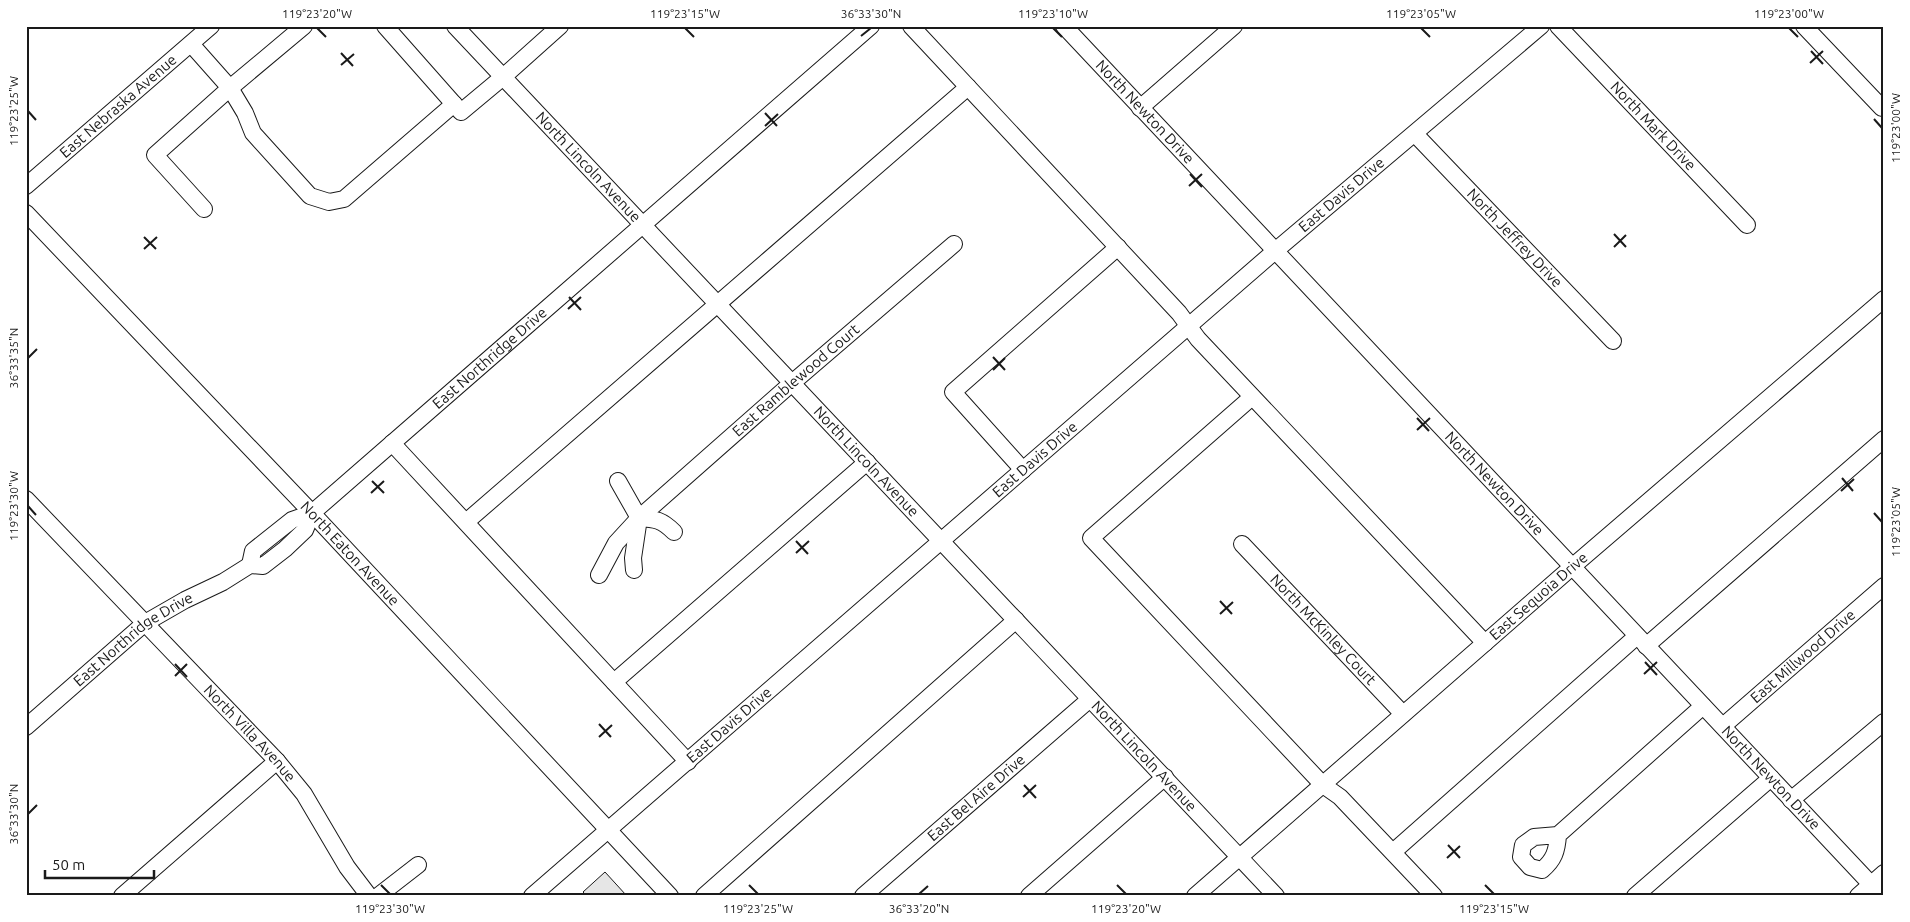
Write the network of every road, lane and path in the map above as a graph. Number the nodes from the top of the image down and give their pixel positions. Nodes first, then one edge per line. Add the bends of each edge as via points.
1 (212, 26) edge
2 (304, 26) edge
3 (385, 26) edge
4 (455, 26) edge
5 (560, 26) edge
6 (871, 26) edge
7 (911, 26) edge
8 (1064, 26) edge
9 (1234, 26) edge
10 (1541, 26) edge
11 (1558, 26) edge
12 (1804, 26) edge
13 (191, 44) junction
14 (503, 78) junction
15 (968, 87) junction
16 (230, 88) junction
17 (454, 104) junction
18 (1140, 108) junction
19 (1882, 108) edge
20 (1415, 134) junction
21 (26, 186) edge
22 (204, 209) dead end
23 (26, 213) edge
24 (643, 225) junction
25 (1747, 225) dead end
26 (954, 244) dead end
27 (1118, 247) junction
28 (1275, 251) junction
29 (1884, 300) edge
30 (718, 304) junction
31 (1189, 326) junction
32 (1613, 341) dead end
33 (792, 382) junction
34 (1252, 397) junction
35 (1884, 439) edge
36 (392, 442) junction
37 (867, 462) junction
38 (1023, 470) junction
39 (618, 481) dead end
40 (26, 499) edge
41 (312, 513) junction
42 (639, 518) junction
43 (466, 522) junction
44 (674, 532) dead end
45 (942, 540) junction
46 (1242, 544) dead end
47 (1572, 567) junction
48 (634, 570) dead end
49 (599, 575) dead end
50 (1884, 586) edge
51 (1016, 620) junction
52 (145, 623) junction
53 (1641, 641) junction
54 (1485, 643) junction
55 (614, 682) junction
56 (1090, 699) junction
57 (1703, 706) junction
58 (1403, 714) junction
59 (1884, 722) edge
60 (1723, 726) junction
61 (26, 727) edge
62 (277, 761) junction
63 (688, 762) junction
64 (1165, 777) junction
65 (1771, 778) junction
66 (1322, 785) junction
67 (1792, 800) junction
68 (608, 830) junction
69 (1558, 836) dead end
70 (1393, 852) junction
71 (1240, 857) junction
72 (418, 865) dead end
73 (1884, 873) edge
74 (1876, 890) edge
75 (664, 894) edge
76 (369, 895) edge
77 (122, 896) edge
78 (532, 896) edge
79 (704, 896) edge
80 (863, 896) edge
81 (1029, 896) edge
82 (1195, 896) edge
83 (1276, 896) edge
84 (1434, 896) edge
85 (1635, 896) edge
86 (1858, 896) edge

1 - 13 street, East Nebraska Avenue
2 - 16 street
3 - 17 street
4 - 14 street, North Lincoln Avenue
5 - 14 street
6 - 24 street, East Northridge Drive
7 - 15 street
8 - 18 street, North Newton Drive
9 - 18 street
10 - 20 street, East Davis Drive
11 - 25 street, North Mark Drive
12 - 19 street
13 - 16 street
13 - 21 street, East Nebraska Avenue
14 - 17 street via 461,112
14 - 24 street, North Lincoln Avenue
15 - 27 street
15 - 30 street
16 - 17 street via 253,133 310,196 328,202 344,199
16 - 22 street via 155,155
18 - 28 street, North Newton Drive
20 - 28 street, East Davis Drive
20 - 32 street, North Jeffrey Drive
23 - 41 street, North Eaton Avenue
24 - 30 street, North Lincoln Avenue
24 - 36 street, East Northridge Drive
26 - 33 street, East Ramblewood Court
27 - 31 street
27 - 38 street via 953,392
28 - 31 street, East Davis Drive
28 - 47 street, North Newton Drive
29 - 47 street, East Sequoia Drive
30 - 33 street, North Lincoln Avenue
30 - 43 street
31 - 34 street via 1198,340
31 - 38 street, East Davis Drive
33 - 37 street, North Lincoln Avenue
33 - 42 street, East Ramblewood Court
34 - 54 street
34 - 66 street via 1091,538
35 - 53 street
36 - 41 street, East Northridge Drive
36 - 43 street
37 - 45 street, North Lincoln Avenue
37 - 55 street
38 - 45 street, East Davis Drive
39 - 42 street
40 - 52 street, North Villa Avenue
41 - 52 street, East Northridge Drive via 305,530 263,566 250,565
41 - 68 street, North Eaton Avenue
42 - 44 street via 664,522
42 - 48 street
42 - 49 street, East Ramblewood Court via 616,543
43 - 55 street
45 - 51 street, North Lincoln Avenue
45 - 63 street, East Davis Drive
46 - 58 street, North McKinley Court
47 - 53 street, North Newton Drive
47 - 54 street, East Sequoia Drive
50 - 60 street, East Millwood Drive
51 - 56 street, North Lincoln Avenue
51 - 79 street
52 - 61 street, East Northridge Drive
52 - 62 street, North Villa Avenue
53 - 57 street, North Newton Drive
53 - 70 street
54 - 58 street, East Sequoia Drive
55 - 63 street
56 - 64 street, North Lincoln Avenue
56 - 80 street, East Bel Aire Drive
57 - 60 street, North Newton Drive
57 - 69 street
58 - 66 street, East Sequoia Drive
59 - 67 street
60 - 65 street, North Newton Drive
62 - 76 street, North Villa Avenue via 304,794 347,866
62 - 77 street
63 - 68 street, East Davis Drive
64 - 71 street, North Lincoln Avenue
64 - 81 street
65 - 67 street, North Newton Drive
65 - 85 street
66 - 70 street via 1340,797
66 - 71 street, East Sequoia Drive
67 - 74 street, North Newton Drive
68 - 75 street, North Eaton Avenue
68 - 78 street, East Davis Drive
70 - 84 street
71 - 82 street, East Sequoia Drive
71 - 83 street, North Lincoln Avenue
72 - 76 street
73 - 74 street
74 - 86 street

